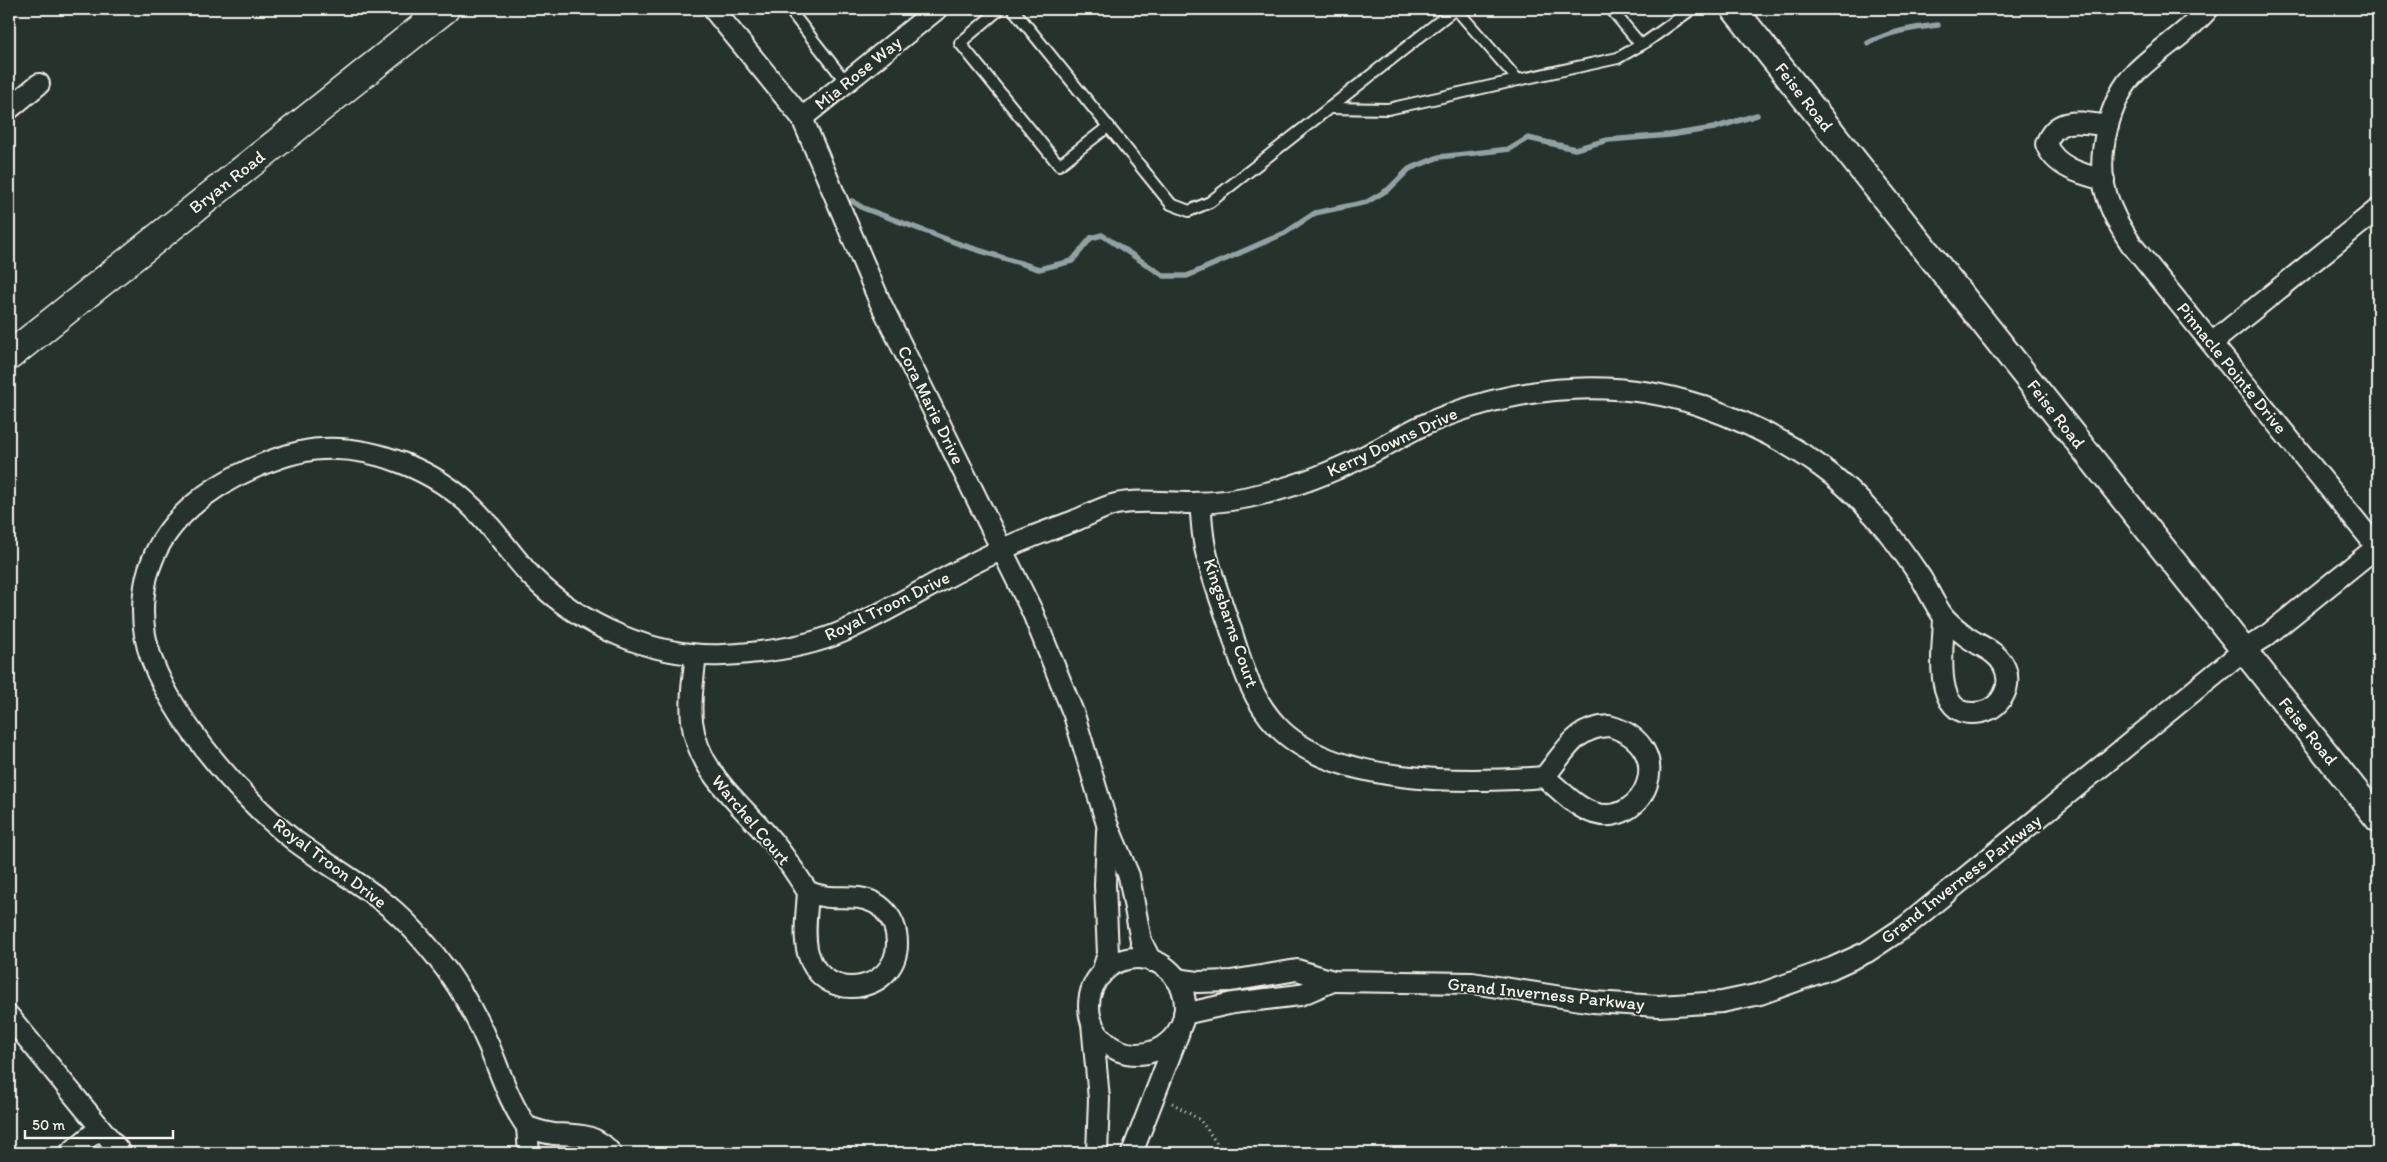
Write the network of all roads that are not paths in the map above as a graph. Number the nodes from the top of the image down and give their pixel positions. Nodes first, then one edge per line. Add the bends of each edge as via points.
1 (445, 9) edge
2 (713, 9) edge
3 (937, 9) edge
4 (1000, 9) edge
5 (1013, 9) edge
6 (1456, 9) edge
7 (1610, 9) edge
8 (1692, 9) edge
9 (1734, 9) edge
10 (2208, 9) edge
11 (791, 10) edge
12 (1641, 45) junction
13 (1518, 80) junction
14 (846, 82) junction
15 (39, 84) dead end
16 (9, 108) edge
17 (1329, 108) junction
18 (802, 118) junction
19 (1108, 126) junction
20 (2108, 126) junction
21 (2104, 180) junction
22 (2378, 209) edge
23 (2213, 342) junction
24 (9, 356) edge
25 (1200, 504) junction
26 (2378, 547) edge
27 (1001, 549) junction
28 (1944, 617) junction
29 (2244, 650) junction
30 (696, 656) junction
31 (1544, 777) junction
32 (2378, 819) edge
33 (1107, 824) junction
34 (808, 892) junction
35 (1151, 961) junction
36 (1101, 975) junction
37 (1176, 979) junction
38 (1333, 981) junction
39 (9, 1016) edge
40 (1183, 1018) junction
41 (1092, 1023) junction
42 (100, 1128) junction
43 (527, 1128) junction
44 (70, 1153) edge
45 (121, 1153) edge
46 (529, 1153) edge
47 (610, 1153) edge
48 (1097, 1153) edge
49 (1132, 1153) edge

1 - 24 main road, Bryan Road
2 - 18 street, Cora Marie Drive
3 - 14 street, Mia Rose Way
4 - 19 lane via 960,43 1059,165
5 - 19 lane
6 - 13 lane
6 - 17 lane
7 - 12 lane
8 - 12 lane
9 - 29 street, Feise Road
10 - 20 street, Pinnacle Pointe Drive via 2132,77 2121,92
11 - 14 lane
12 - 13 lane via 1618,58
13 - 17 lane via 1388,109
14 - 18 street, Mia Rose Way
15 - 16 street
17 - 19 lane via 1210,202 1189,211 1171,204
18 - 27 street, Cora Marie Drive via 880,302
20 - 21 street, Pinnacle Pointe Drive via 2103,155
20 - 21 street via 2065,123 2055,127 2046,144 2057,162
21 - 23 street, Pinnacle Pointe Drive via 2115,219 2131,244
22 - 23 street
23 - 26 street, Pinnacle Pointe Drive
25 - 27 street, Kerry Downs Drive via 1119,503
25 - 28 street, Kerry Downs Drive via 1262,495 1310,480 1465,408 1559,388 1629,389 1692,403 1759,428 1824,468 1878,518
25 - 31 street, Kingsbarns Court via 1206,552 1247,681 1261,706 1294,742 1335,762 1403,775 1491,781
26 - 29 street, Grand Inverness Parkway via 2265,638
27 - 30 street, Royal Troon Drive via 837,635 765,653
27 - 33 street, Cora Marie Drive via 1032,611 1074,715
28 - 28 street, Kerry Downs Drive via 2003,663 2007,687 2001,699 1990,709 1968,712 1956,706 1944,692
29 - 32 street, Feise Road
29 - 38 street, Grand Inverness Parkway via 1906,926 1867,952 1798,981 1722,1002 1658,1006 1593,1002 1472,983
30 - 34 street, Warchel Court via 692,722 711,774 773,843
30 - 43 street, Royal Troon Drive via 615,633 586,618 532,577 486,521 454,490 380,456 349,450 318,449 260,465 233,477 190,509 164,536 152,558 146,582 145,638 157,672 175,705 195,735 250,800 291,838 383,902 413,929 439,960 471,1007 505,1090
31 - 31 street via 1582,807 1608,815 1623,811 1639,798 1649,779 1650,765 1637,739 1625,730 1595,727 1572,741
33 - 35 street, Cora Marie Drive via 1129,876 1141,941
33 - 36 street, Cora Marie Drive via 1108,954
34 - 34 street via 808,945 814,966 835,985 864,987 877,981 896,957 895,926 887,913 875,903 861,898 829,898
35 - 36 street via 1135,959 1120,962
35 - 37 street
36 - 41 street via 1090,998
37 - 38 street, Grand Inverness Parkway via 1231,981 1297,970
37 - 40 street via 1184,996
38 - 40 street, Grand Inverness Parkway via 1300,994 1233,1003
39 - 42 street
40 - 41 street via 1178,1032 1165,1046 1137,1054 1110,1046
40 - 49 street via 1171,1058
41 - 48 street via 1099,1099
42 - 44 street
42 - 45 street
43 - 46 street, Royal Troon Drive
43 - 47 street via 554,1134 583,1134 603,1144

